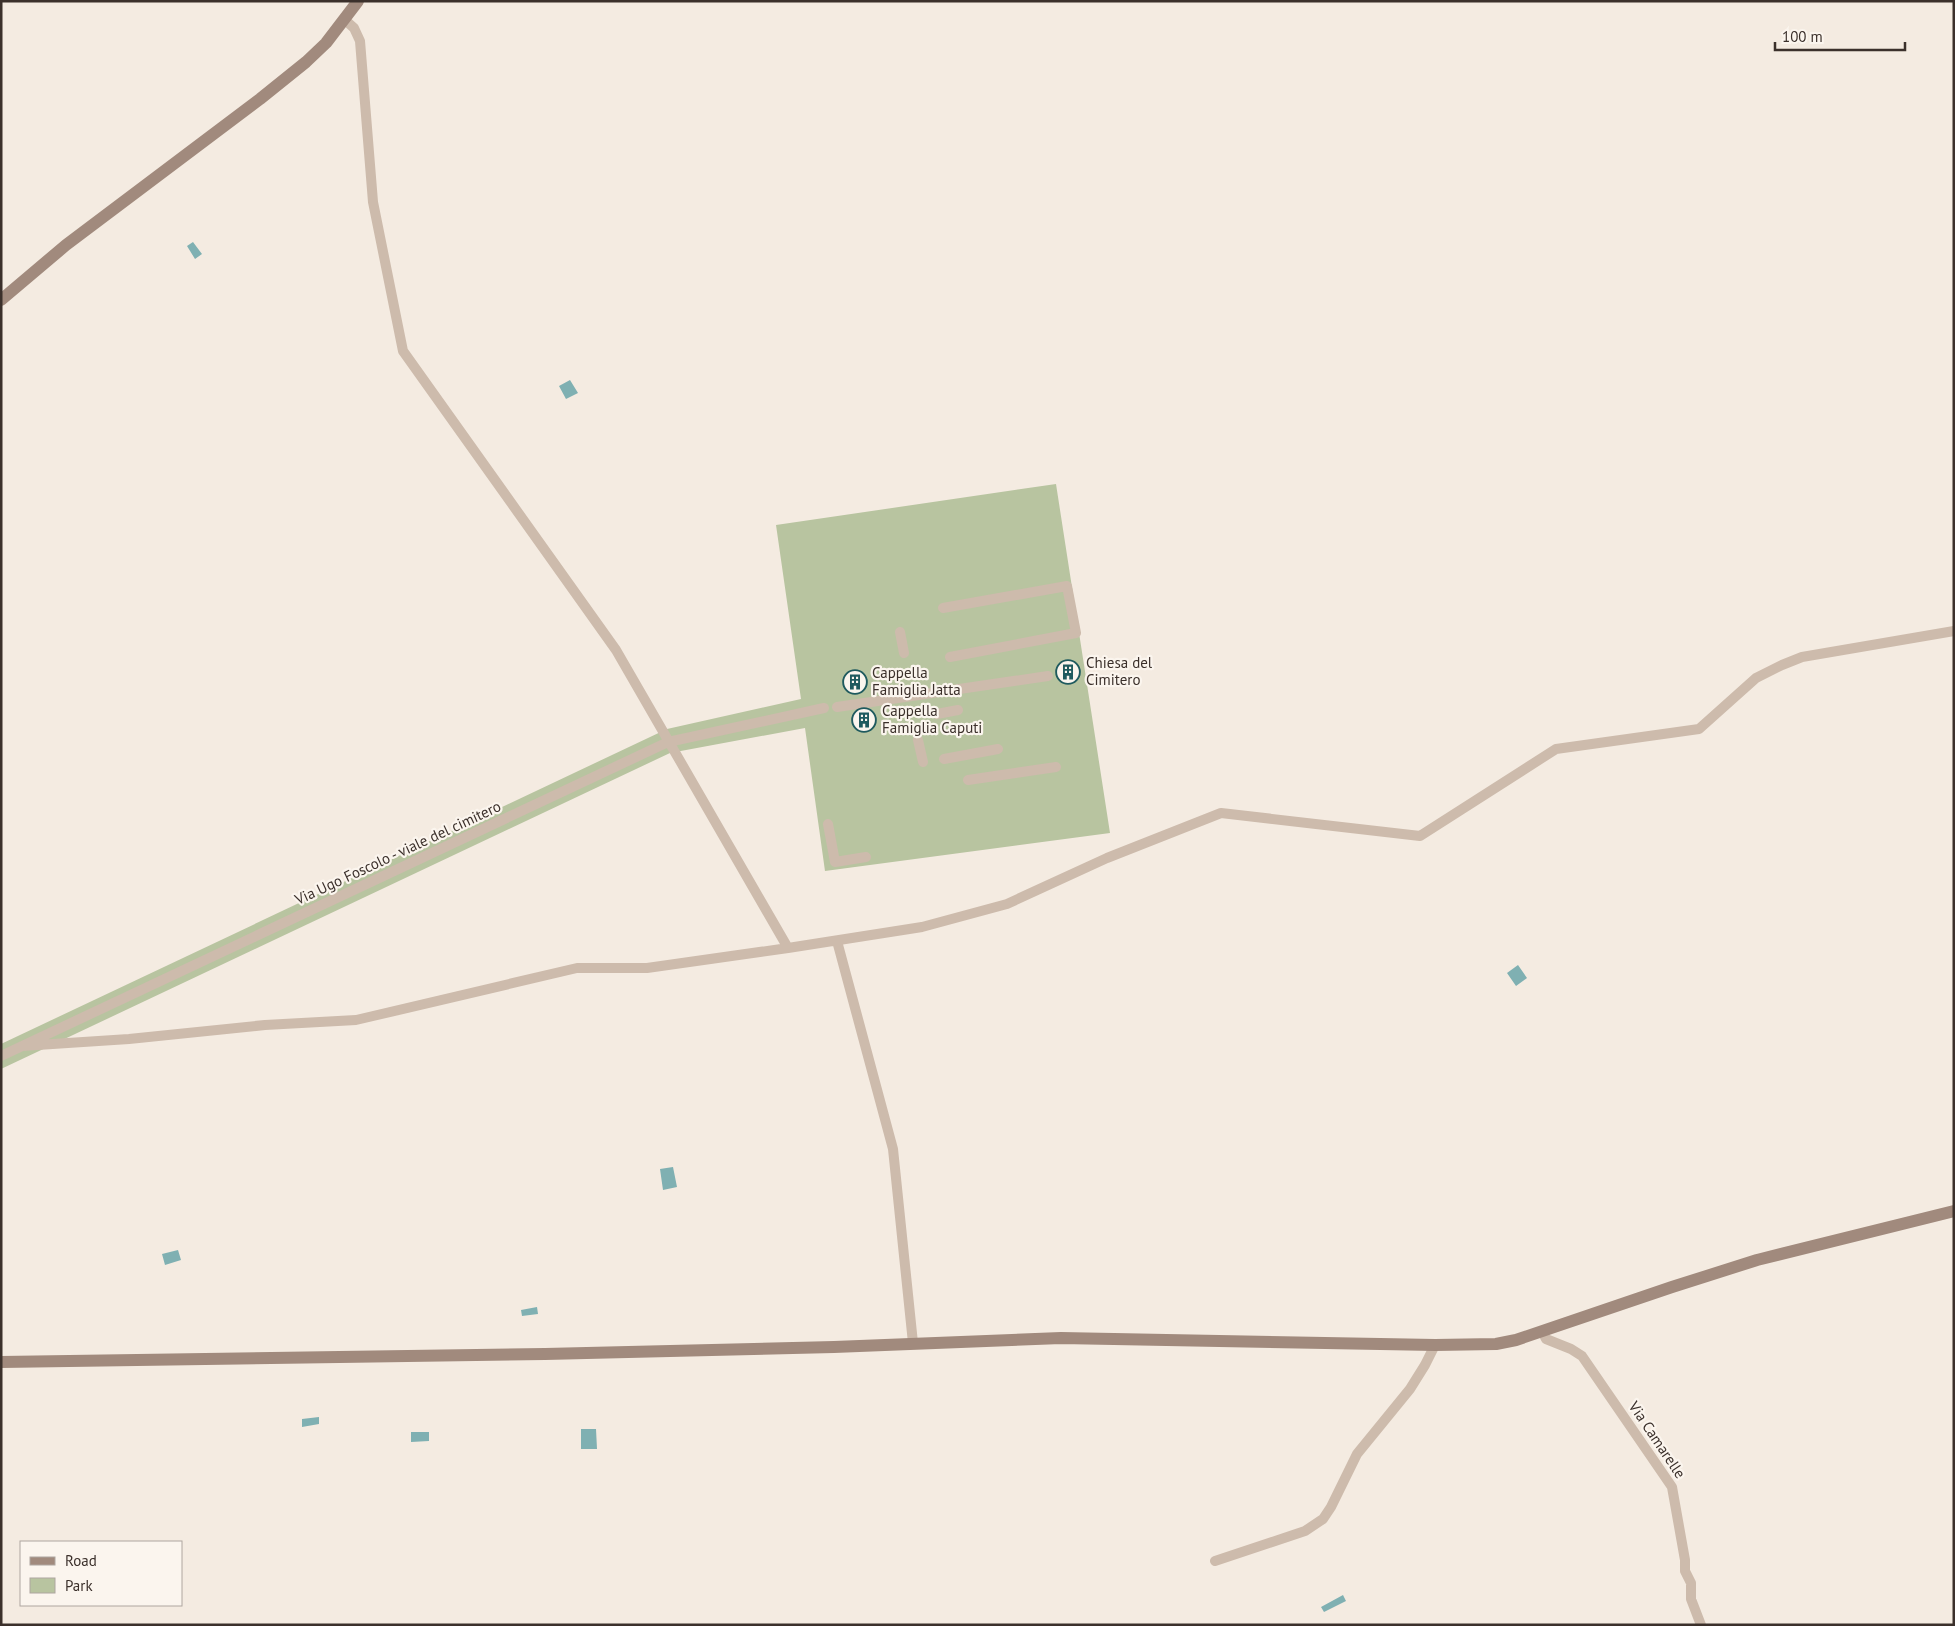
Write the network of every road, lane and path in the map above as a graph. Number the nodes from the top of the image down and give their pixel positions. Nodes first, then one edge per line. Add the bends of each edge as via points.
1 (358, 1) edge
2 (345, 20) junction
3 (1, 300) edge
4 (943, 608) dead end
5 (1954, 631) edge
6 (900, 632) dead end
7 (904, 653) dead end
8 (950, 657) dead end
9 (1048, 676) dead end
10 (837, 707) dead end
11 (821, 709) dead end
12 (958, 710) dead end
13 (937, 714) dead end
14 (918, 740) dead end
15 (668, 742) junction
16 (998, 749) dead end
17 (944, 759) dead end
18 (923, 762) dead end
19 (1056, 767) dead end
20 (968, 780) dead end
21 (828, 824) dead end
22 (866, 857) dead end
23 (837, 941) junction
24 (788, 948) junction
25 (22, 1046) junction
26 (1, 1056) edge
27 (1954, 1211) edge
28 (1542, 1331) junction
29 (913, 1343) junction
30 (1435, 1345) junction
31 (1, 1362) edge
32 (1215, 1560) dead end
33 (1701, 1625) edge

1 - 2 main road
2 - 3 main road via 306,62 260,100 66,245
2 - 15 street via 354,28 360,41 373,202 403,351 616,650
4 - 8 street via 1067,586 1076,632
5 - 23 street via 1802,657 1756,678 1698,729 1556,749 1420,836 1222,813 1107,858 1007,904 922,928
6 - 7 street
9 - 10 street
11 - 15 street, Via Ugo Foscolo - viale del cimitero
12 - 13 street
14 - 18 street
15 - 24 street
15 - 25 street, Via Ugo Foscolo - viale del cimitero
16 - 17 street
19 - 20 street
21 - 22 street via 835,862
23 - 24 street
23 - 29 street via 893,1148
24 - 25 street via 646,968 577,968 356,1020
25 - 26 street, Via Ugo Foscolo - viale del cimitero
27 - 28 main road via 1757,1260
28 - 30 main road via 1496,1344
28 - 33 street, Via Camarelle via 1546,1339 1582,1356 1672,1487 1685,1571
29 - 30 main road via 1061,1338
29 - 31 main road via 555,1354
30 - 32 street via 1410,1389 1356,1454 1323,1519 1305,1531

